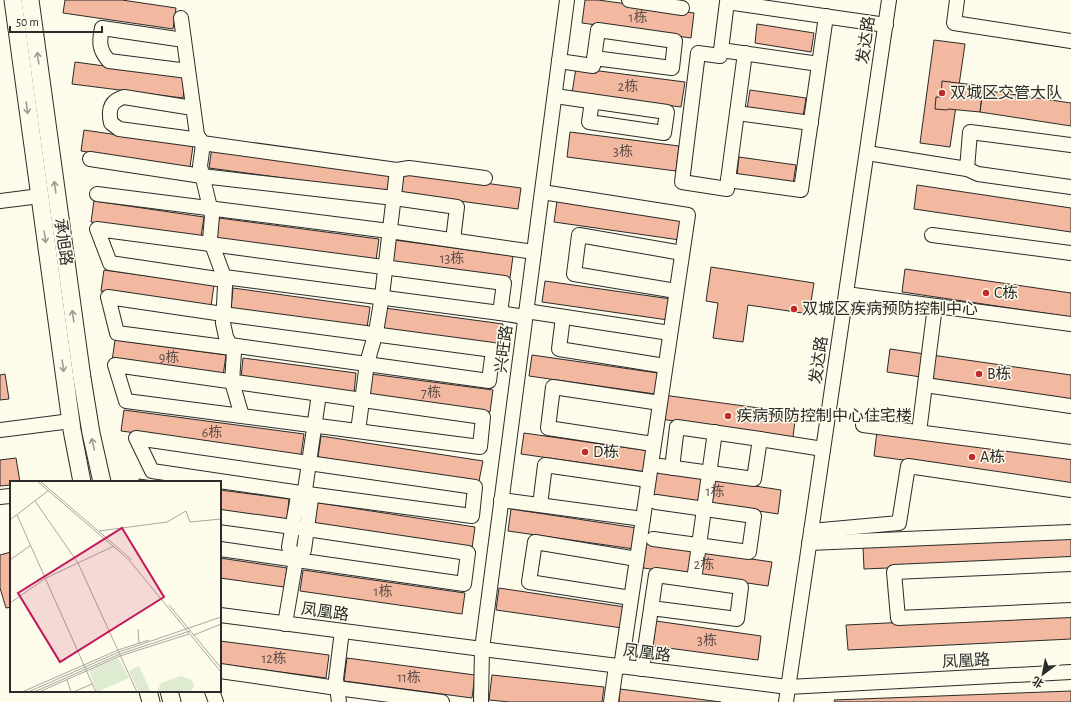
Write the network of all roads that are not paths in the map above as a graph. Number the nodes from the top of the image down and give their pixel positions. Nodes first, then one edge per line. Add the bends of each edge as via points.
1 (12, 0) edge
2 (30, 0) edge
3 (567, 0) edge
4 (629, 0) edge
5 (889, 0) edge
6 (957, 0) edge
7 (682, 8) dead end
8 (826, 16) junction
9 (181, 18) dead end
10 (886, 25) junction
11 (184, 40) junction
12 (1071, 41) edge
13 (721, 50) junction
14 (745, 54) junction
15 (594, 58) junction
16 (559, 61) junction
17 (819, 64) junction
18 (188, 71) junction
19 (555, 96) junction
20 (592, 101) junction
21 (193, 108) junction
22 (737, 113) junction
23 (811, 123) junction
24 (201, 142) junction
25 (1071, 145) edge
26 (867, 153) junction
27 (90, 159) dead end
28 (966, 169) junction
29 (397, 170) junction
30 (202, 176) junction
31 (485, 178) dead end
32 (728, 180) junction
33 (1071, 187) edge
34 (542, 192) junction
35 (97, 194) dead end
36 (40, 196) junction
37 (394, 198) junction
38 (0, 201) edge
39 (210, 208) junction
40 (389, 231) junction
41 (932, 235) dead end
42 (453, 240) junction
43 (212, 245) junction
44 (534, 252) junction
45 (682, 253) junction
46 (1071, 253) edge
47 (385, 268) junction
48 (224, 279) junction
49 (676, 291) junction
50 (846, 294) junction
51 (381, 298) junction
52 (935, 306) junction
53 (223, 314) junction
54 (500, 314) junction
55 (526, 314) junction
56 (563, 316) junction
57 (1071, 324) edge
58 (670, 333) junction
59 (375, 334) junction
60 (231, 347) junction
61 (367, 364) junction
62 (665, 366) junction
63 (232, 382) junction
64 (925, 385) junction
65 (319, 394) junction
66 (361, 399) junction
67 (660, 403) junction
68 (1071, 406) edge
69 (242, 416) junction
70 (71, 421) junction
71 (314, 425) junction
72 (863, 425) dead end
73 (0, 430) edge
74 (358, 431) junction
75 (715, 432) junction
76 (920, 432) junction
77 (760, 438) junction
78 (653, 444) junction
79 (823, 449) junction
80 (1071, 452) edge
81 (309, 462) junction
82 (709, 473) junction
83 (648, 480) junction
84 (82, 481) edge
85 (102, 481) edge
86 (1071, 490) edge
87 (304, 492) junction
88 (501, 500) junction
89 (656, 502) dead end
90 (540, 505) junction
91 (704, 509) junction
92 (221, 517) edge
93 (643, 519) junction
94 (300, 528) junction
95 (1071, 532) edge
96 (810, 537) junction
97 (653, 538) dead end
98 (699, 545) junction
99 (221, 549) edge
100 (296, 559) junction
101 (637, 559) junction
102 (1071, 564) edge
103 (694, 580) junction
104 (630, 598) junction
105 (651, 608) junction
106 (1071, 610) edge
107 (221, 615) edge
108 (286, 624) junction
109 (342, 631) junction
110 (482, 649) junction
111 (618, 666) junction
112 (642, 669) junction
113 (221, 671) edge
114 (1071, 672) edge
115 (788, 687) junction
116 (337, 688) junction
117 (148, 692) edge
118 (168, 692) edge
119 (212, 692) edge
120 (151, 702) edge
121 (172, 702) edge
122 (216, 702) edge
123 (339, 702) edge
124 (442, 702) edge
125 (481, 702) edge
126 (611, 702) edge
127 (786, 702) edge

1 -> 36 main road, 承旭路
85 -> 2 main road, 承旭路 via 82,378
3 - 16 street, 兴旺路
4 - 7 street
5 - 10 street, 发达路
6 - 12 street via 954,23
8 - 10 street
8 - 13 street via 727,2
8 - 17 street
9 - 11 street
10 - 26 street, 发达路
11 - 18 street
11 - 18 street via 102,28 99,40 103,54 109,61
13 - 14 street
13 - 32 street via 720,56 698,53 682,182 727,189
14 - 17 street
14 - 22 street
15 - 15 street via 598,30 675,40 672,68
15 - 16 street via 593,66
16 - 19 street, 兴旺路
17 - 23 street
18 - 21 street
19 - 20 street
19 - 34 street, 兴旺路
20 - 20 street via 667,112 664,133 589,122
21 - 24 street via 197,135
21 - 24 street via 124,97 114,102 109,114 111,123 119,129
22 - 23 street
22 - 32 street
23 - 32 street via 801,190
24 - 29 street
24 - 30 street
25 - 28 street via 970,132
26 - 28 street
26 - 50 street, 发达路
27 - 30 street
28 - 33 street via 978,174
29 - 31 street via 409,168
29 - 37 street
30 - 37 street
30 - 39 street
34 - 44 street, 兴旺路
34 - 45 street via 688,215
35 - 39 street
36 - 38 street
36 -> 70 main road, 承旭路
37 - 40 street
37 - 42 street via 457,207
39 - 40 street
39 - 43 street
40 - 42 street
40 - 47 street
41 - 46 street
42 - 44 street
43 - 47 street
43 - 48 street
43 - 48 street via 97,229 110,263
44 - 55 street, 兴旺路
45 - 49 street
45 - 49 street via 579,235 574,274
47 - 51 street
47 - 54 street via 504,283
48 - 51 street
48 - 53 street
49 - 58 street
50 - 52 street
50 - 79 street, 发达路
51 - 54 street
51 - 59 street
52 - 57 street
52 - 64 street
53 - 59 street
53 - 60 street via 226,337
53 - 60 street via 108,297 117,333
54 - 55 street
55 - 56 street
55 - 88 street, 兴旺路
56 - 58 street
56 - 62 street via 559,349
58 - 62 street
59 - 61 street
59 - 61 street via 493,350 489,381
60 - 61 street
60 - 63 street via 234,352
61 - 66 street
62 - 67 street
63 - 65 street
63 - 69 street
63 - 69 street via 115,365 126,401
64 - 68 street
64 - 76 street
65 - 66 street
65 - 71 street
66 - 74 street
66 - 74 street via 483,417 481,439 480,447
67 - 78 street
67 - 78 street via 553,387 548,428
69 - 71 street
70 - 73 street
70 - 84 main road, 承旭路
71 - 74 street
71 - 81 street
72 - 76 street
75 - 77 street
75 - 82 street
75 - 82 street via 677,427 666,467
76 - 80 street
77 - 79 street
77 - 82 street via 754,479
78 - 83 street
79 - 96 street, 发达路
81 - 87 street
81 - 87 street via 136,438 152,471
81 - 87 street via 475,487 472,516
82 - 91 street
83 - 90 street via 545,464
83 - 93 street
86 - 96 street via 908,466 899,523
87 - 94 street via 311,499
88 - 90 street
88 - 110 street, 兴旺路
89 - 91 street
90 - 93 street
91 - 98 street
91 - 98 street via 754,516 749,552
92 - 94 street
93 - 101 street
94 - 100 street via 304,550
94 - 100 street via 468,553 464,584
95 - 96 street
96 - 115 street, 发达路
97 - 98 street
98 - 103 street
99 - 100 street
100 - 108 street
101 - 104 street
101 - 104 street via 534,542 529,582
102 - 106 street via 894,572 898,618
103 - 105 street via 656,575
103 - 105 street via 741,587 737,619
104 - 111 street
105 - 112 street
107 - 108 street, 凤凰路
108 - 109 street, 凤凰路
109 - 110 street, 凤凰路
109 - 116 street
110 - 111 street, 凤凰路
110 - 125 street, 兴旺路
111 - 112 street, 凤凰路
111 - 126 street
112 - 115 street, 凤凰路
113 - 116 street
114 - 115 street, 凤凰路
115 - 127 street, 发达路
116 - 123 street
116 - 124 street
117 - 120 main road
118 - 121 main road
119 - 122 street

